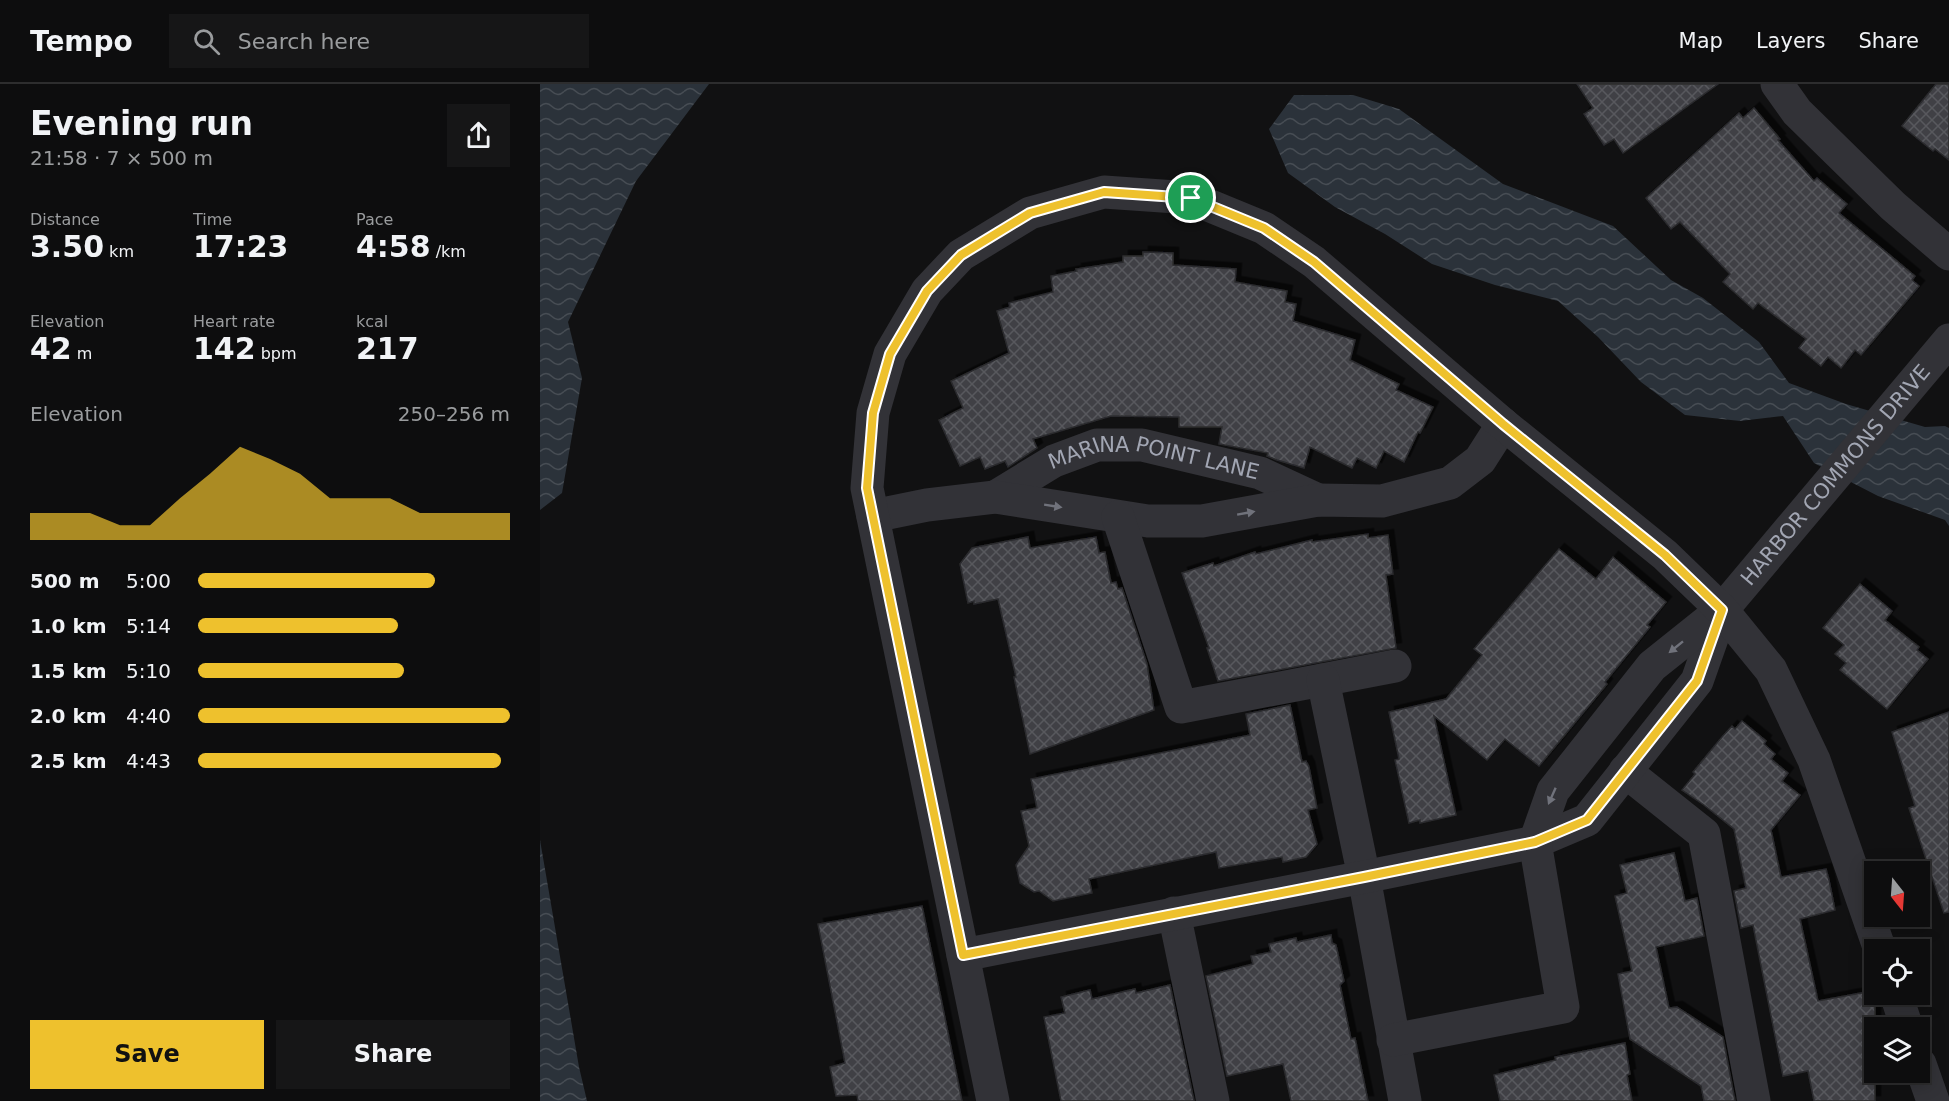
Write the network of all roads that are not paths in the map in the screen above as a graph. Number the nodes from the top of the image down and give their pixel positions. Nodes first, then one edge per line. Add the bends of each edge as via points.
1 (1777, 84) edge
2 (1949, 254) edge
3 (1949, 340) edge
4 (1503, 424) junction
5 (995, 497) junction
6 (1318, 500) junction
7 (873, 516) junction
8 (1118, 517) junction
9 (1722, 610) junction
10 (1395, 666) dead end
11 (1323, 680) junction
12 (1625, 771) junction
13 (1535, 842) junction
14 (1364, 877) junction
15 (1174, 913) junction
16 (1876, 939) edge
17 (963, 955) junction
18 (1393, 1040) junction
19 (1927, 1083) edge
20 (993, 1101) edge
21 (1213, 1101) edge
22 (1405, 1101) edge
23 (1754, 1101) edge
24 (1933, 1101) edge

1 - 2 street via 1797,112 1893,206
3 - 9 street, HARBOR COMMONS DRIVE
4 - 6 street, MARINA POINT LANE via 1480,460 1450,483 1382,501
4 - 7 street via 1314,262 1264,228 1191,198 1104,192 1030,213 961,255 927,291 890,354 873,413 867,488
4 - 9 street via 1665,555
5 - 6 street, MARINA POINT LANE via 1054,461 1086,449 1142,445 1260,473
5 - 7 street, MARINA POINT LANE
5 -> 8 street, MARINA POINT LANE
8 -> 6 street, MARINA POINT LANE via 1202,521
7 - 17 street
8 - 11 street via 1180,707
9 - 12 street, HARBOR COMMONS DRIVE via 1697,681
9 -> 13 street, HARBOR COMMONS DRIVE via 1652,666 1553,791
9 - 16 street via 1771,670 1815,760
10 - 11 street
11 - 14 street
12 - 13 street, HARBOR COMMONS DRIVE via 1587,820
12 - 23 street via 1704,834
13 - 14 street
13 - 18 street, HARBOR COMMONS DRIVE via 1563,1007
14 - 15 street
14 - 18 street
15 - 17 street
15 - 21 street
17 - 20 street
18 - 22 street
19 - 24 street

